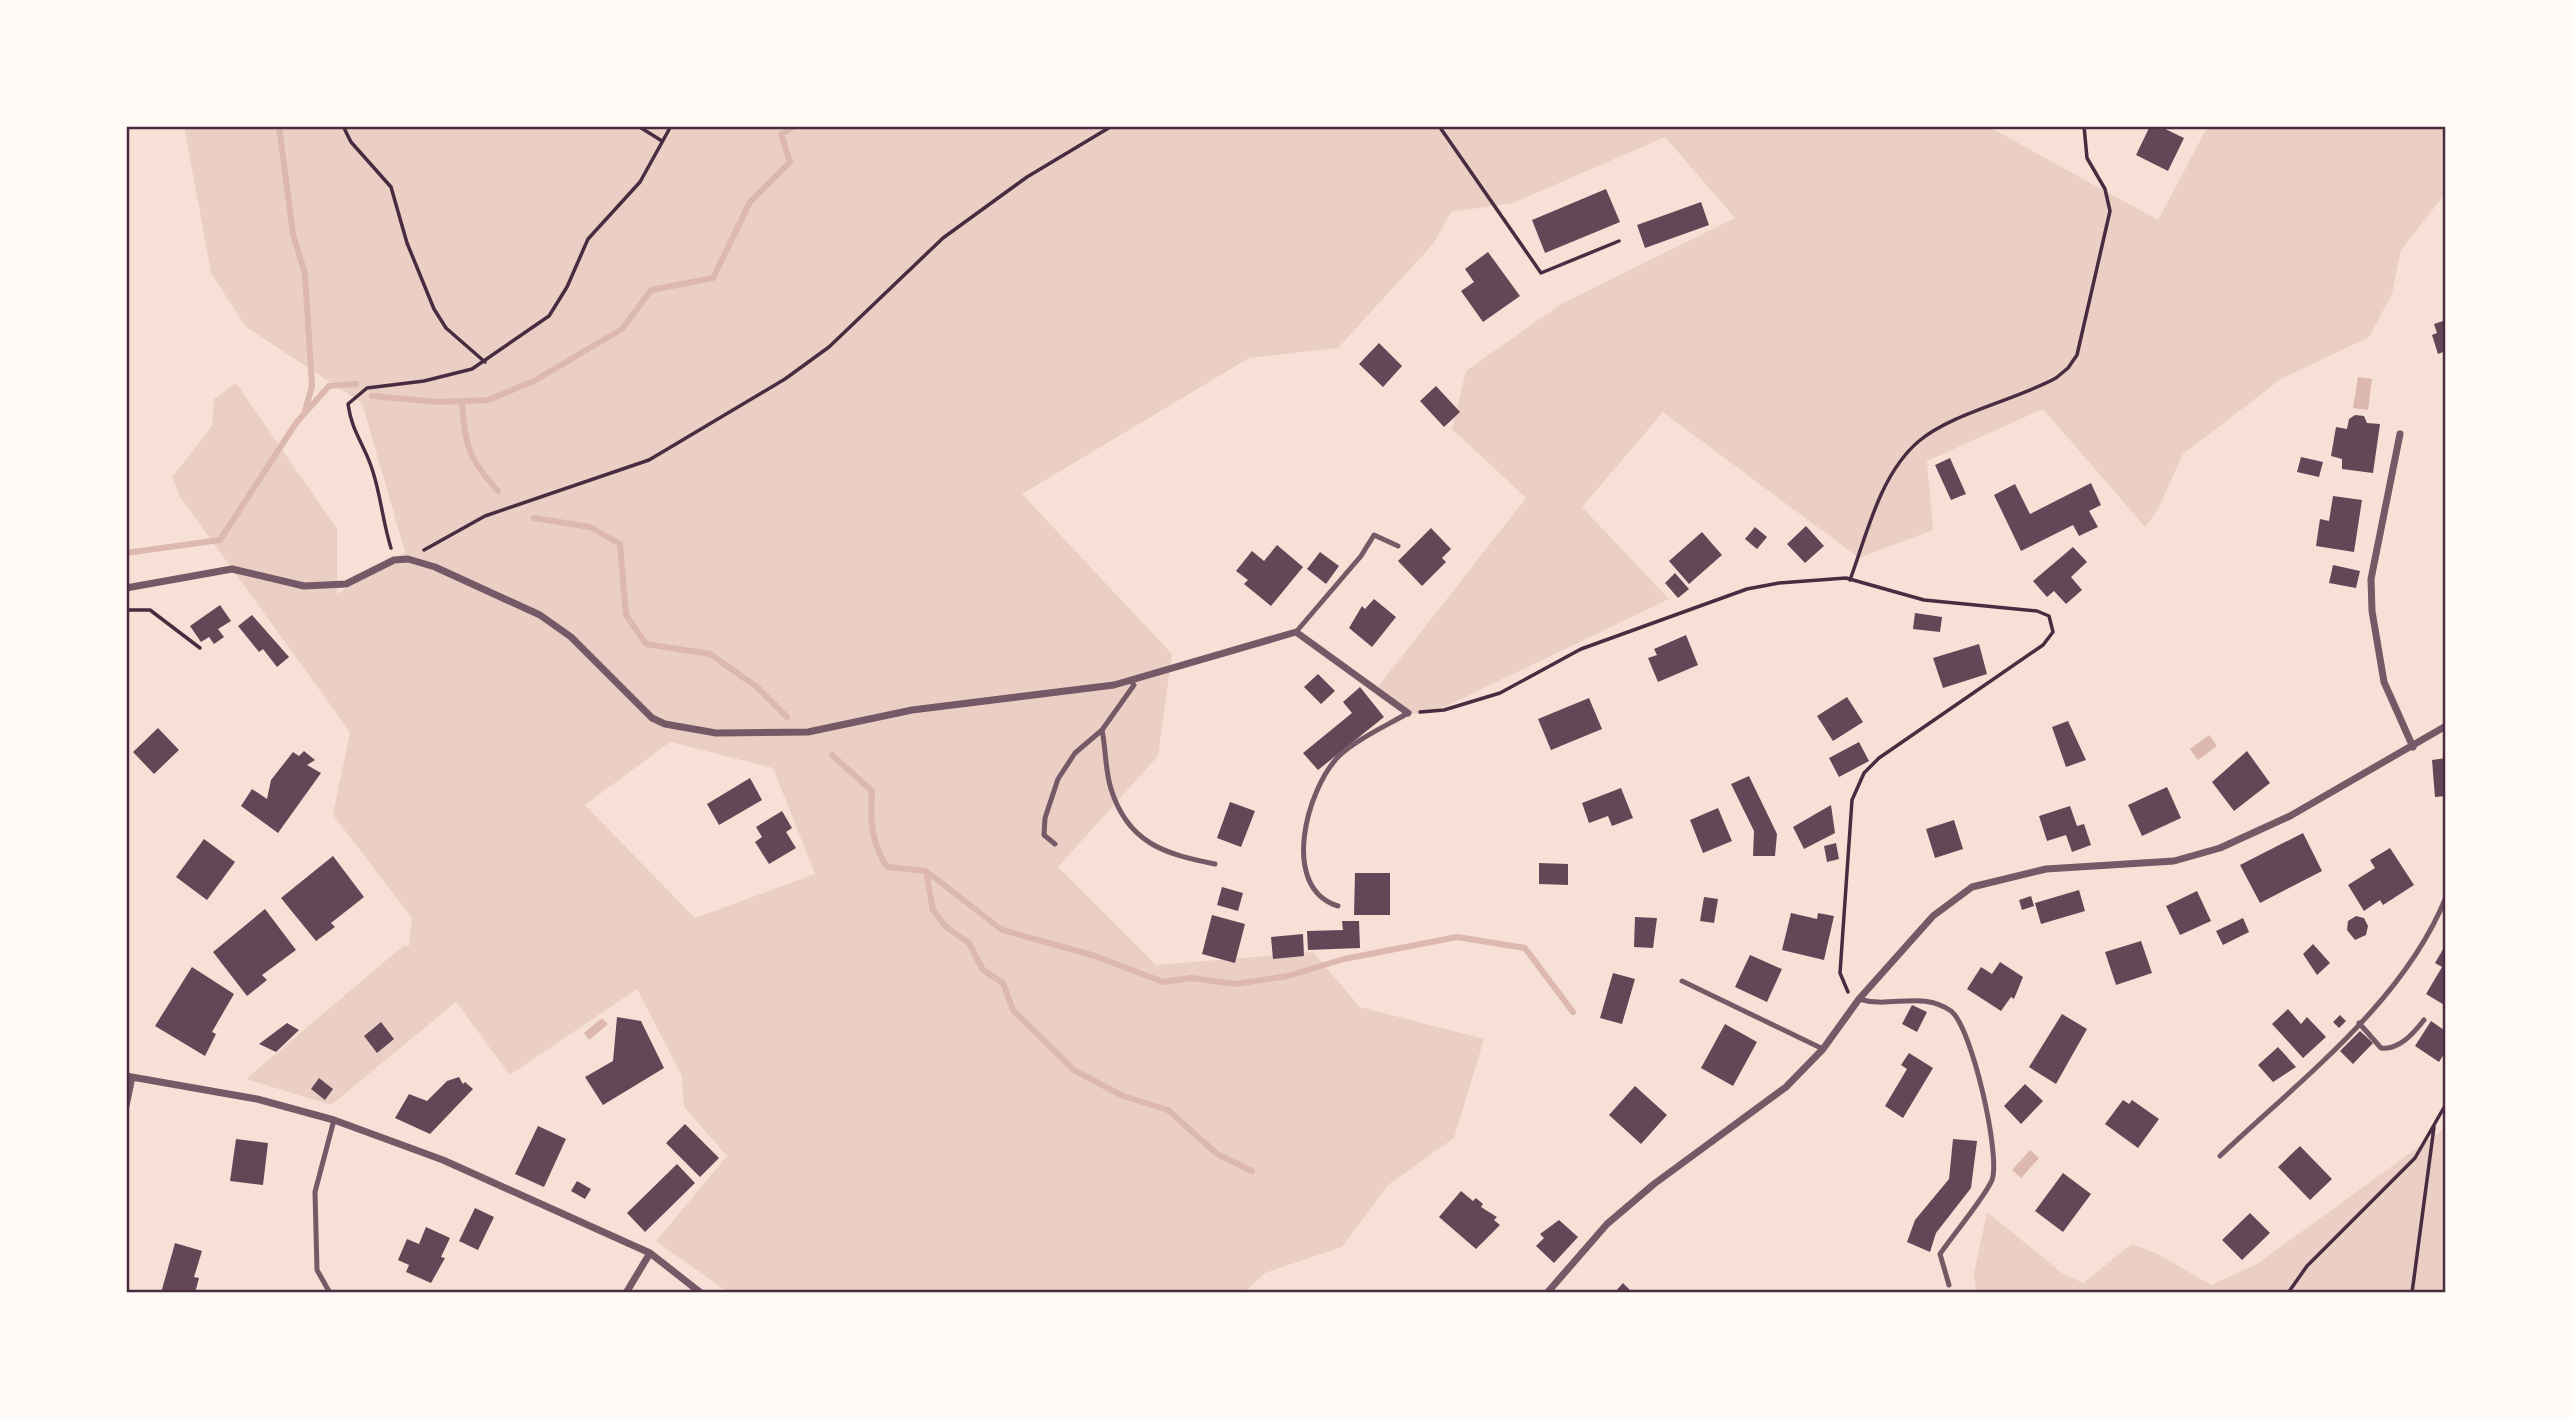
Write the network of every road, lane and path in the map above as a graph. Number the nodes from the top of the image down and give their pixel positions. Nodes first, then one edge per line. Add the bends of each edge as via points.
1 (343, 126) edge
2 (638, 126) edge
3 (671, 126) edge
4 (1112, 126) edge
5 (1438, 126) edge
6 (2084, 126) edge
7 (662, 141) junction
8 (1619, 241) dead end
9 (485, 362) junction
10 (2400, 434) dead end
11 (1398, 546) dead end
12 (408, 559) junction
13 (394, 560) junction
14 (1850, 580) junction
15 (126, 588) edge
16 (126, 610) edge
17 (1296, 632) junction
18 (200, 648) dead end
19 (1130, 680) junction
20 (1408, 713) junction
21 (2446, 726) edge
22 (1102, 730) junction
23 (2413, 747) junction
24 (1055, 844) dead end
25 (1215, 864) dead end
26 (2446, 897) edge
27 (1338, 906) dead end
28 (1682, 981) dead end
29 (1859, 999) junction
30 (2424, 1020) dead end
31 (2359, 1023) junction
32 (1823, 1049) junction
33 (129, 1076) edge
34 (2446, 1104) edge
35 (126, 1106) edge
36 (334, 1120) junction
37 (2434, 1125) junction
38 (2220, 1156) dead end
39 (650, 1253) junction
40 (1948, 1284) dead end
41 (330, 1293) edge
42 (626, 1293) edge
43 (701, 1293) edge
44 (1547, 1293) edge
45 (2288, 1293) edge
46 (2412, 1293) edge

1 - 9 path via 351,142 391,187 407,243 434,309 446,328
2 - 7 path
3 - 7 path
4 - 12 path via 1027,177 943,238 829,347 785,379 649,460 485,516
5 - 8 path via 1541,273
6 - 14 path via 2087,158 2105,189 2110,211 2077,355 2056,378 1920,441 1890,477
7 - 9 path via 640,182 588,239 549,316
9 - 13 path via 438,378 367,388 348,404 351,427 374,473
10 - 23 street via 2371,579 2372,611 2384,681
11 - 17 lane via 1374,535
12 - 13 street
12 - 19 street via 540,614 571,638 652,718 716,733 808,732 912,710
13 - 15 street via 346,584 304,586 232,569
14 - 20 path via 1815,579 1747,589 1581,649 1500,693 1444,710
14 - 29 path via 1924,600 2037,611 2049,616 2053,626 2051,637 2021,663 1879,758 1864,773 1852,800 1840,973 1846,991
16 - 18 path via 150,610
17 - 19 street
17 - 20 street
19 - 22 lane via 1134,685
20 - 27 lane via 1339,756 1316,793 1303,866 1308,883 1326,902
21 - 23 street
22 - 24 lane via 1075,753 1058,779 1044,835
22 - 25 lane via 1110,788 1125,822 1150,845
23 - 29 street via 2290,816 2220,849 2174,861 2046,869 1972,887 1933,916
26 - 31 lane via 2414,960
28 - 32 lane
29 - 32 street
29 - 40 lane via 1873,1004 1931,1001 1953,1012 1967,1035 1979,1072 1992,1142 1993,1179 1940,1254
30 - 31 lane via 2410,1037 2388,1049 2381,1048
31 - 38 lane
32 - 44 street via 1786,1087 1607,1224
33 - 35 street
33 - 36 street via 257,1099
34 - 37 path
36 - 39 street via 443,1160
36 - 41 lane via 315,1192 317,1270
37 - 45 path via 2415,1158 2306,1266
37 - 46 path
39 - 42 street
39 - 43 street

